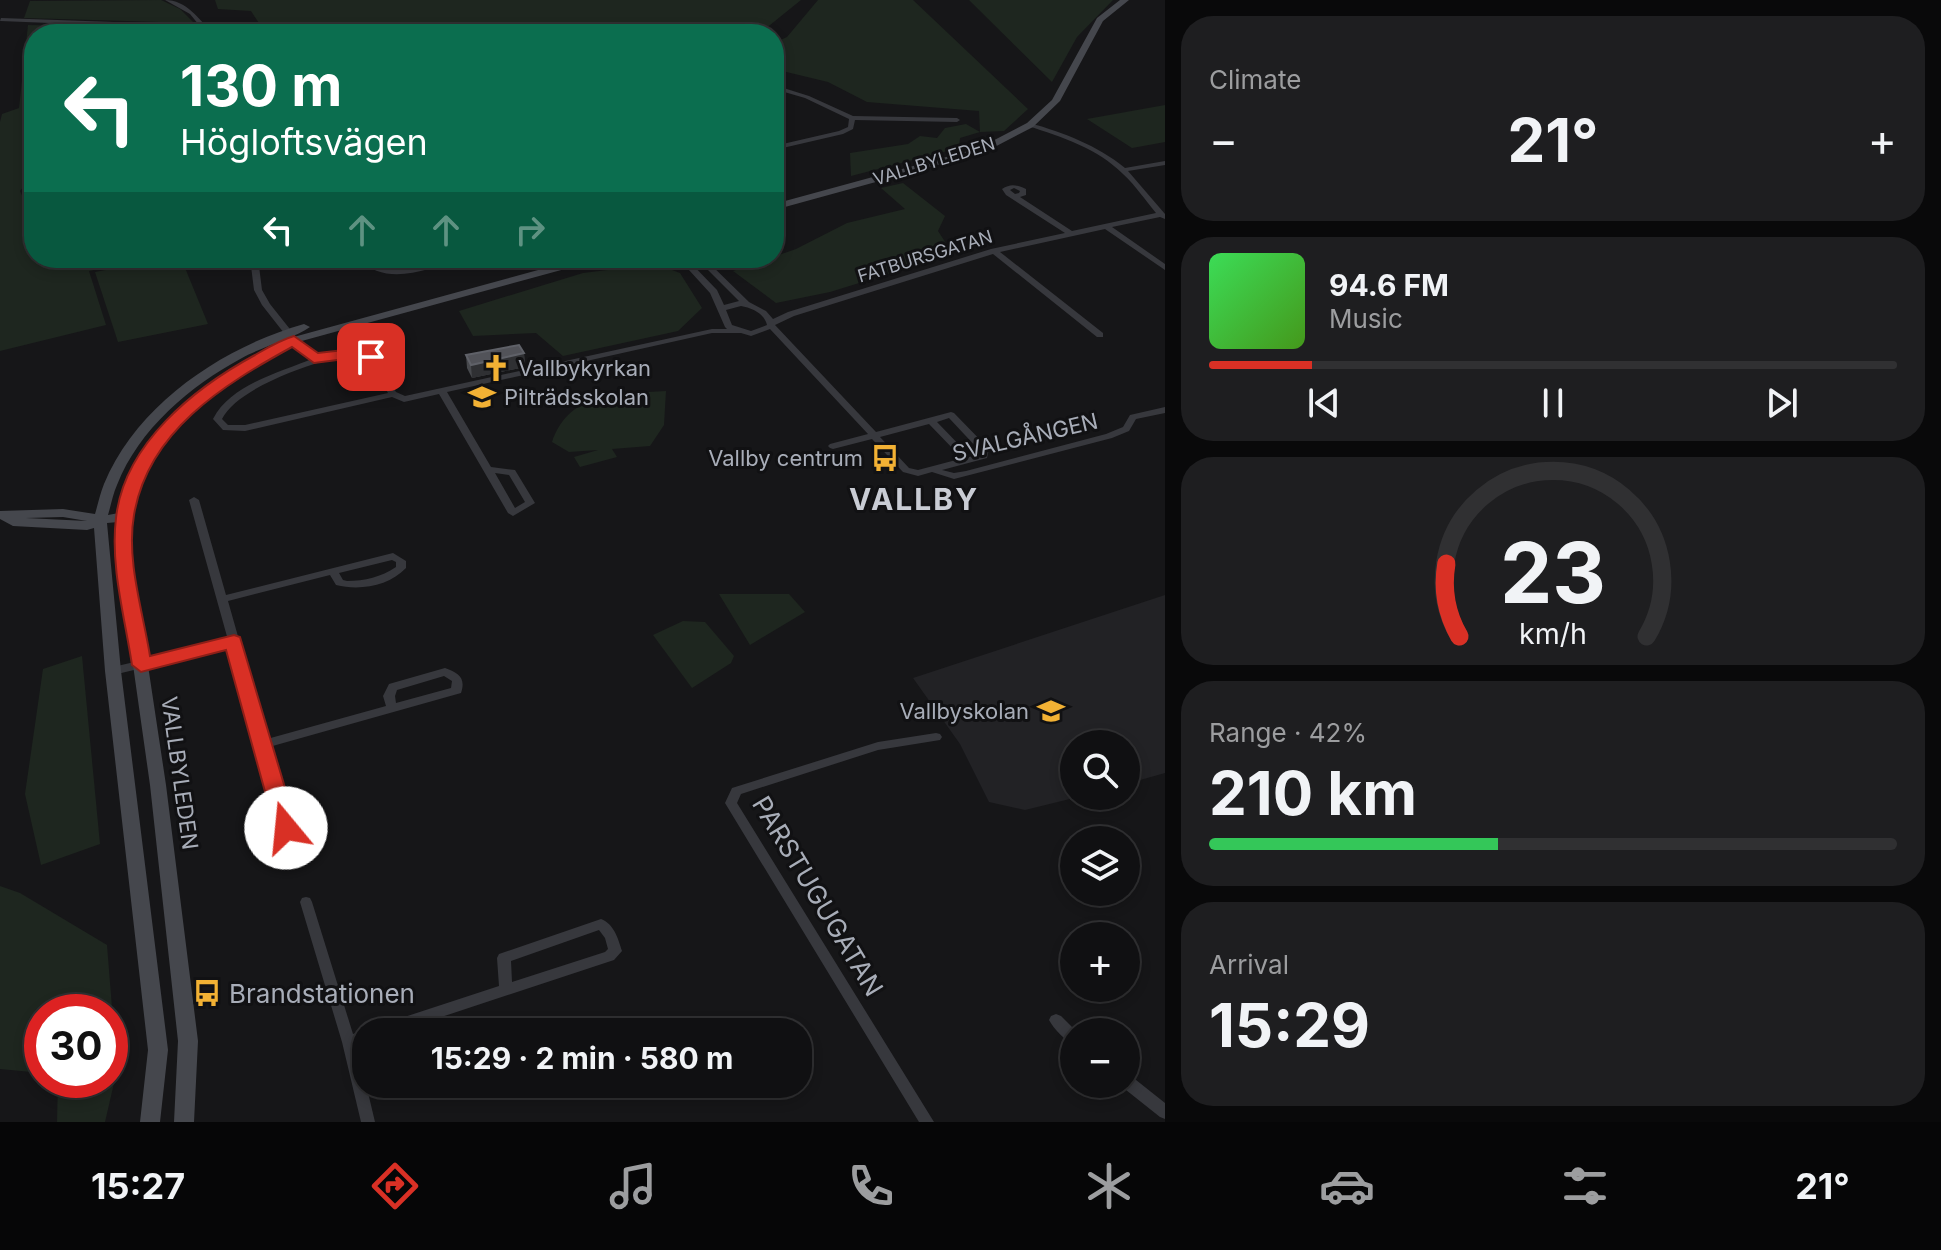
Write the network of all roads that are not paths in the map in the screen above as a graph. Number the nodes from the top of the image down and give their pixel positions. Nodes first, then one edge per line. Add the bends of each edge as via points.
1 (168, 0) edge
2 (1125, 0) edge
3 (1, 20) edge
4 (116, 24) edge
5 (201, 24) edge
6 (784, 90) edge
7 (852, 118) junction
8 (957, 120) dead end
9 (1030, 125) junction
10 (784, 146) edge
11 (1165, 163) edge
12 (1124, 170) junction
13 (1016, 196) dead end
14 (784, 204) edge
15 (1163, 216) edge
16 (1106, 226) junction
17 (1071, 234) junction
18 (994, 251) junction
19 (255, 268) edge
20 (372, 268) edge
21 (415, 268) edge
22 (525, 268) edge
23 (555, 268) edge
24 (692, 268) edge
25 (711, 268) edge
26 (1165, 268) edge
27 (749, 304) junction
28 (722, 313) junction
29 (791, 314) junction
30 (771, 324) junction
31 (712, 331) junction
32 (738, 332) junction
33 (751, 334) junction
34 (1100, 335) dead end
35 (291, 336) junction
36 (788, 346) junction
37 (320, 359) junction
38 (443, 393) junction
39 (393, 394) junction
40 (1165, 410) edge
41 (931, 421) junction
42 (872, 436) junction
43 (833, 446) dead end
44 (960, 463) junction
45 (932, 469) junction
46 (488, 470) junction
47 (106, 497) junction
48 (194, 500) dead end
49 (69, 514) junction
50 (3, 516) edge
51 (125, 517) junction
52 (100, 520) junction
53 (332, 571) junction
54 (223, 599) junction
55 (234, 642) junction
56 (141, 665) junction
57 (113, 671) junction
58 (392, 708) junction
59 (936, 737) dead end
60 (262, 745) junction
61 (286, 828) dead end
62 (306, 902) dead end
63 (506, 988) junction
64 (418, 1018) edge
65 (1056, 1020) dead end
66 (1060, 1024) edge
67 (352, 1041) edge
68 (349, 1042) junction
69 (1140, 1092) edge
70 (1165, 1112) edge
71 (150, 1122) edge
72 (184, 1122) edge
73 (368, 1122) edge
74 (927, 1122) edge

1 - 5 street
2 - 9 main road, VALLBYLEDEN via 1100,20 1056,101
3 - 4 street
6 - 7 street
7 - 8 street
7 - 10 street via 854,124 841,133
9 - 12 street via 1094,149
9 - 14 main road, VALLBYLEDEN via 982,150
11 - 12 street
12 - 15 street
13 - 17 street
15 - 16 street, FATBURSGATAN
16 - 17 street, FATBURSGATAN
16 - 26 street
17 - 18 street, FATBURSGATAN
18 - 29 street, FATBURSGATAN
18 - 34 street
19 - 35 street via 258,290
20 - 21 street via 391,274
22 - 35 main road, VALLBYLEDEN
23 - 35 main road, VALLBYLEDEN
24 - 28 street via 710,287
25 - 27 street, SVALGÅNGEN
27 - 28 street
27 - 29 street, FATBURSGATAN
27 - 30 street, SVALGÅNGEN
28 - 31 street
28 - 32 street
29 - 30 street, FATBURSGATAN
30 - 33 street, FATBURSGATAN
30 - 36 street, SVALGÅNGEN
31 - 32 street
31 - 38 street
32 - 33 street
33 - 36 street
35 - 37 street
35 - 47 main road, VALLBYLEDEN via 259,343 155,416 123,458
35 - 51 main road, VALLBYLEDEN via 220,383 170,426 137,473
36 - 42 street, SVALGÅNGEN
37 - 39 street via 353,353 371,357
37 - 39 street via 223,404 217,419 226,428 245,428
38 - 39 street via 411,400
38 - 46 street
40 - 45 street, SVALGÅNGEN via 1133,417 1127,432 966,474
41 - 42 street
41 - 44 street via 963,454
41 - 44 street via 951,415 984,449 984,456
42 - 43 street
42 - 45 street, SVALGÅNGEN via 906,470
44 - 45 street
46 - 46 street via 513,513 530,503 512,472
47 - 49 main road
47 - 52 main road, VALLBYLEDEN
48 - 54 street
49 - 50 main road
49 - 52 main road
50 - 52 main road via 13,522 87,526
51 - 52 main road
51 - 56 main road, VALLBYLEDEN via 125,559
52 - 57 main road, VALLBYLEDEN
53 - 53 street via 393,556 401,561 396,573 356,585 340,583
53 - 54 street
54 - 55 street
55 - 56 street
55 - 60 street
56 - 57 street
56 - 72 main road, VALLBYLEDEN via 188,1041
57 - 71 main road, VALLBYLEDEN via 158,1050
58 - 58 street via 393,687 445,672 457,679 457,690
58 - 60 street
59 - 74 street, PARSTUGUGATAN via 878,746 750,786 736,791 731,803
60 - 61 street
62 - 68 street
63 - 63 street via 609,956 615,951 611,936 601,924 504,958
63 - 64 street
65 - 66 street
67 - 68 street
68 - 73 street
69 - 70 street

